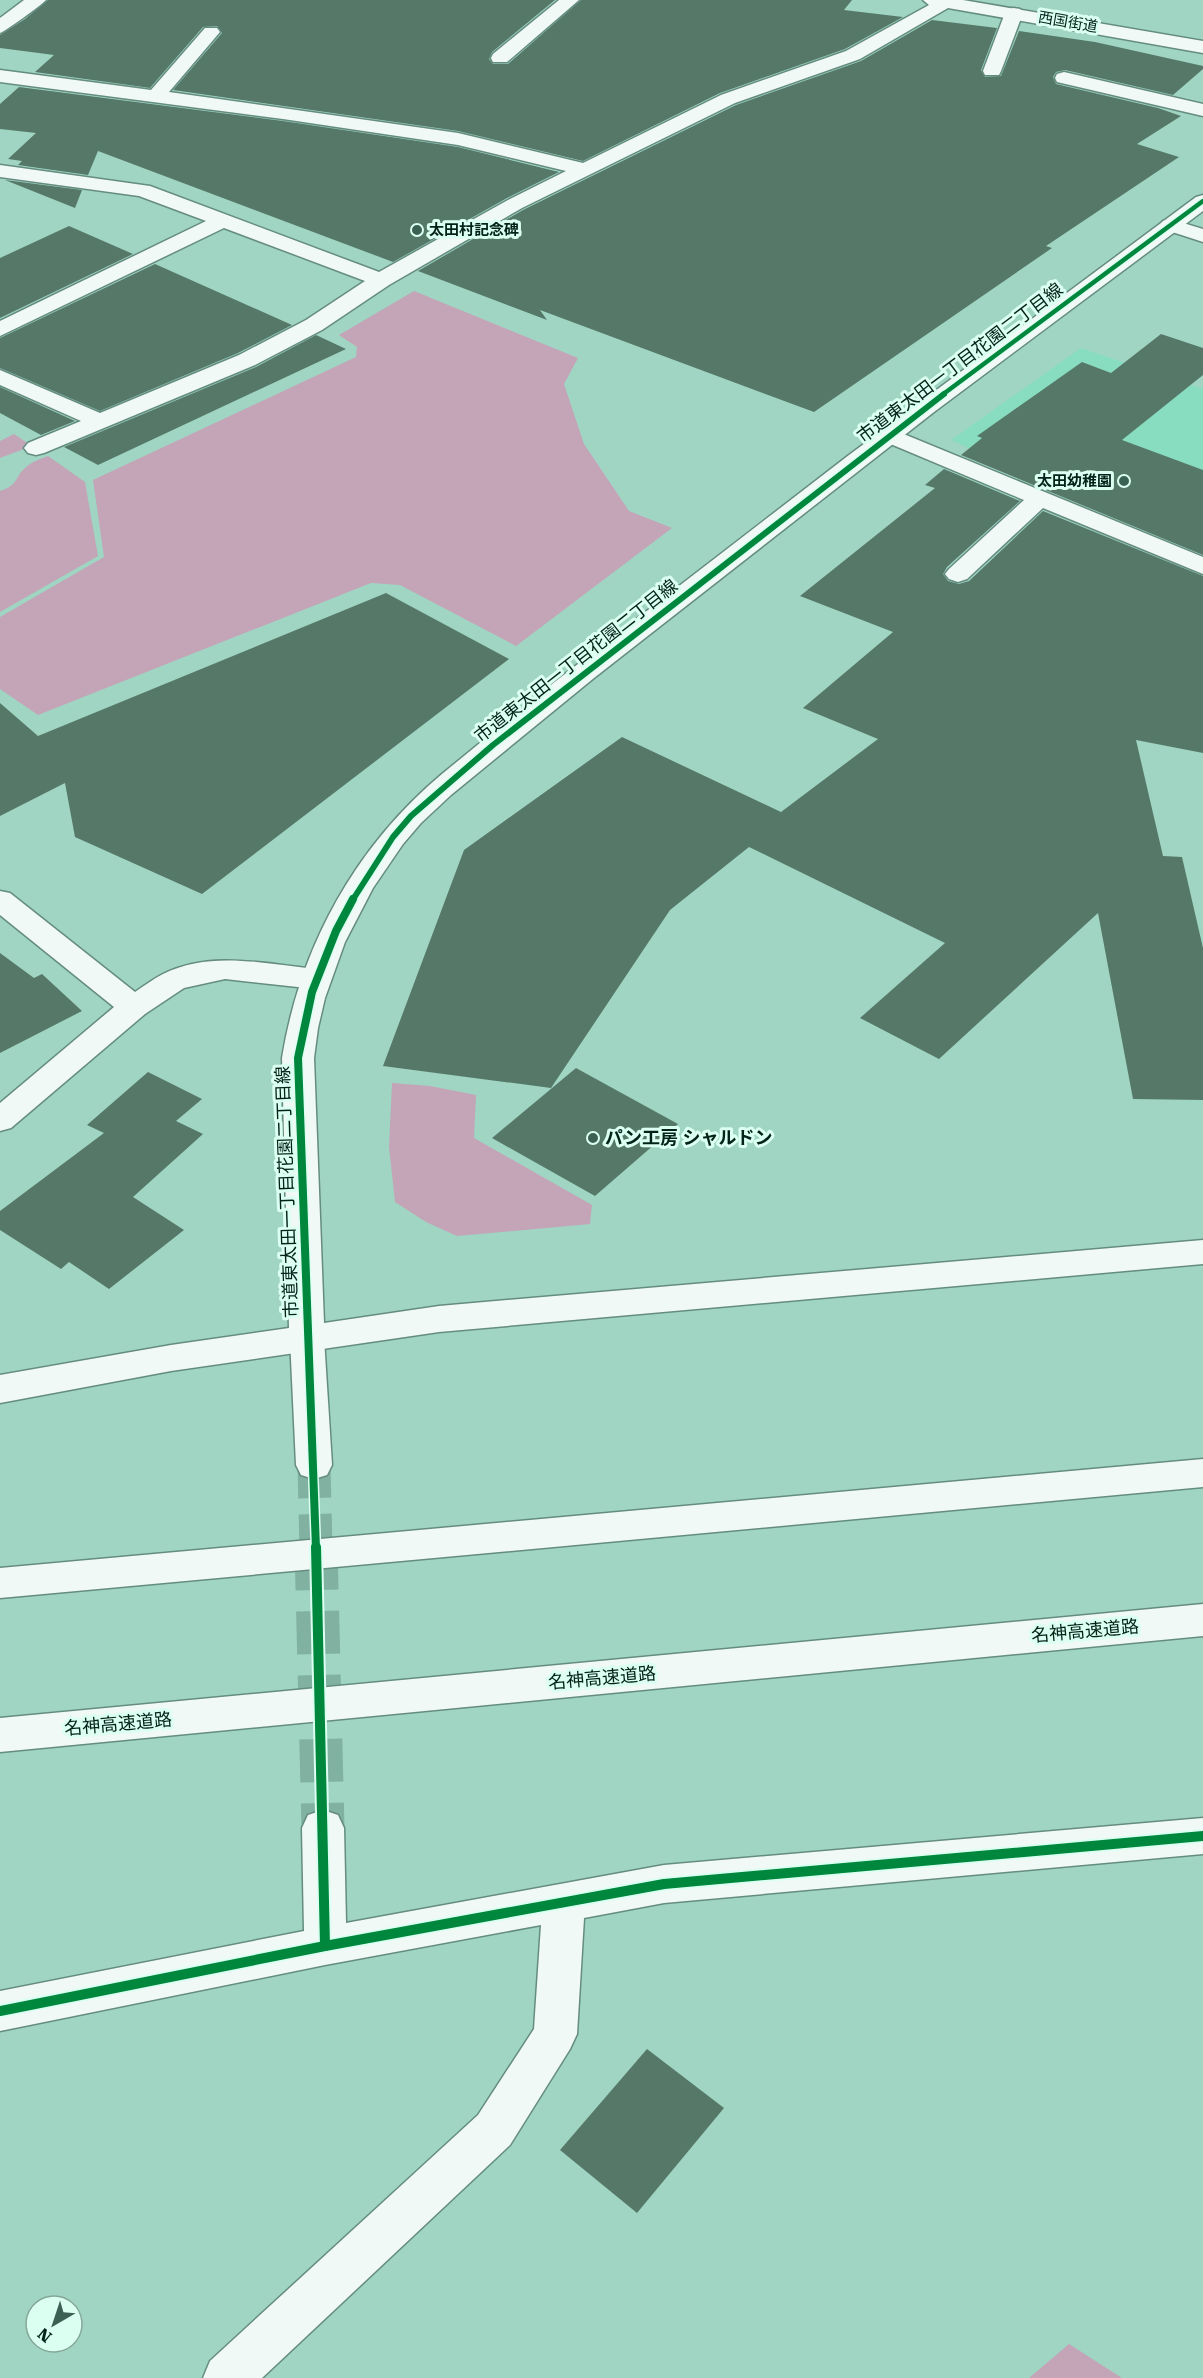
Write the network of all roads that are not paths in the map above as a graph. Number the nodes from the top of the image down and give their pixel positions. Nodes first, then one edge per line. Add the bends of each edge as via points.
1 (37, 0) edge
2 (570, 0) edge
3 (939, 1) edge
4 (1014, 13) junction
5 (0, 28) edge
6 (211, 32) dead end
7 (1203, 47) edge
8 (500, 58) dead end
9 (992, 71) dead end
10 (0, 76) edge
11 (1064, 78) dead end
12 (155, 97) junction
13 (1203, 110) edge
14 (587, 170) junction
15 (0, 171) edge
16 (1203, 201) edge
17 (222, 221) junction
18 (1170, 225) junction
19 (1203, 236) edge
20 (381, 280) junction
21 (0, 329) edge
22 (0, 376) edge
23 (102, 422) junction
24 (889, 435) junction
25 (36, 448) dead end
26 (1040, 498) junction
27 (1203, 566) edge
28 (958, 574) dead end
29 (0, 900) edge
30 (316, 980) junction
31 (134, 1007) junction
32 (0, 1120) edge
33 (1203, 1252) edge
34 (307, 1338) junction
35 (0, 1389) edge
36 (314, 1465) tunnel mouth
37 (1203, 1473) edge
38 (0, 1583) edge
39 (1203, 1620) edge
40 (0, 1735) edge
41 (323, 1828) tunnel mouth
42 (1203, 1836) edge
43 (564, 1902) junction
44 (326, 1946) junction
45 (0, 2011) edge
46 (227, 2378) edge

1 - 5 main road
2 - 8 main road
3 - 4 main road, 西国街道
3 - 14 main road via 853,55 728,99
4 - 7 main road, 西国街道
4 - 9 main road
6 - 12 main road
10 - 12 main road
11 - 13 main road
12 - 14 main road via 458,139
14 - 20 main road via 515,204
15 - 17 main road via 143,190
16 - 18 main road, 市道東太田一丁目花園二丁目線
17 - 20 main road
17 - 21 main road
18 - 19 main road
18 - 24 main road, 市道東太田一丁目花園二丁目線
20 - 23 main road via 329,316 247,360
22 - 23 main road
23 - 25 main road
24 - 26 main road
24 - 30 main road, 市道東太田一丁目花園二丁目線 via 570,683 411,816 362,882 330,942
26 - 27 main road
26 - 28 main road
29 - 31 main road
30 - 31 main road via 243,970 207,971 173,981
30 - 34 main road, 市道東太田一丁目花園二丁目線 via 298,1058
31 - 32 main road
33 - 34 main road via 439,1319
34 - 35 main road
34 - 36 main road, 市道東太田一丁目花園二丁目線
37 - 38 main road
39 - 40 main road, 名神高速道路
41 - 44 main road
42 - 43 main road via 664,1884
43 - 44 main road
43 - 46 main road via 555,2034 494,2130
44 - 45 main road

